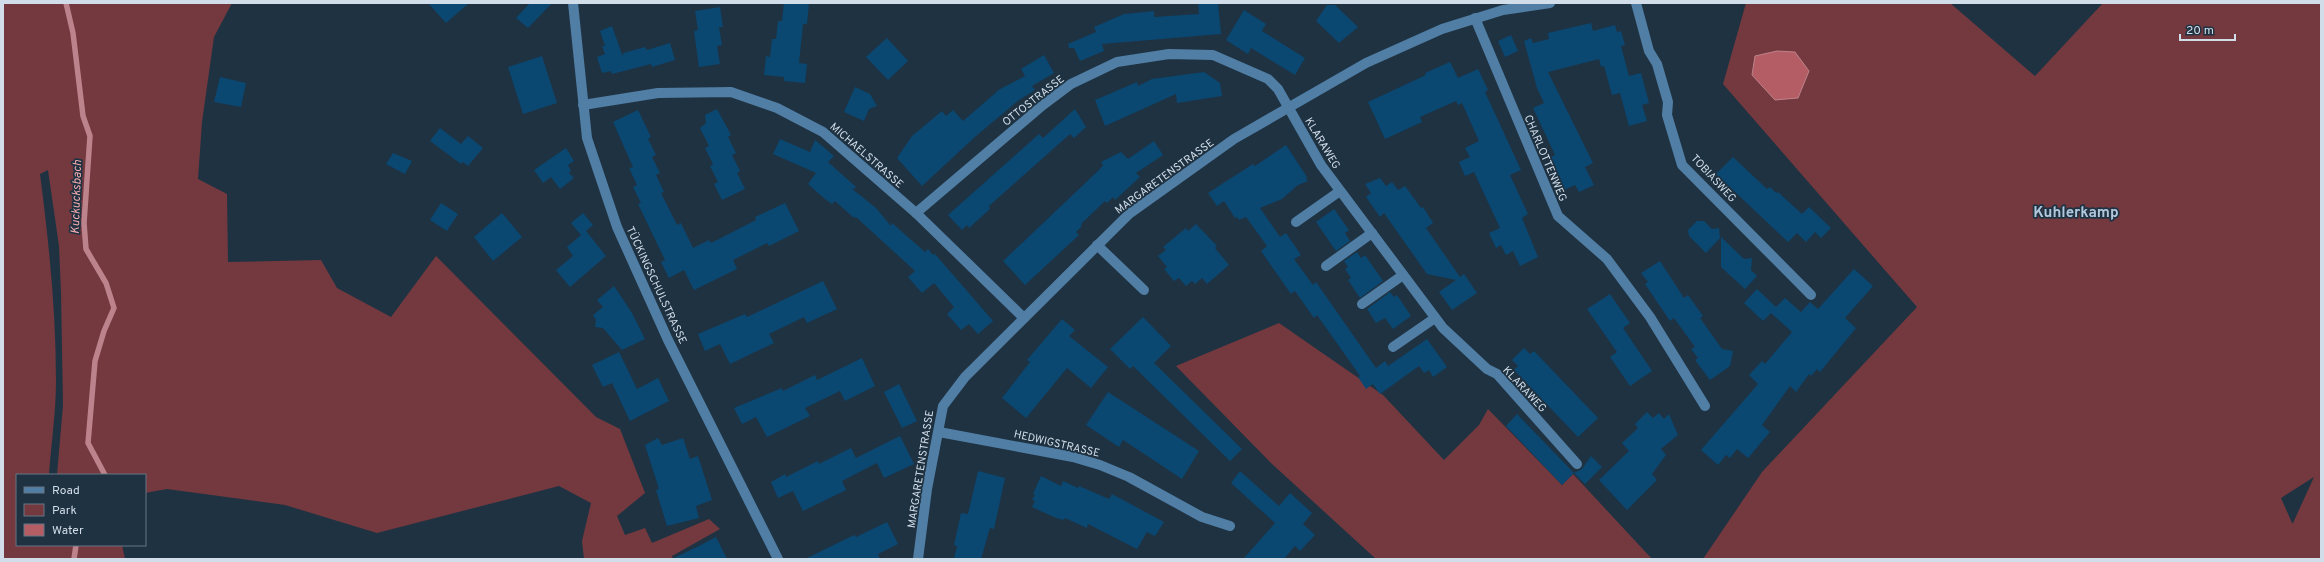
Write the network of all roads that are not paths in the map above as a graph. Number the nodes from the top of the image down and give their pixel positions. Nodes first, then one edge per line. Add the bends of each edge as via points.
1 (573, 3) edge
2 (1550, 3) edge
3 (1636, 3) edge
4 (1474, 18) junction
5 (583, 105) junction
6 (1288, 107) junction
7 (1340, 191) junction
8 (916, 213) junction
9 (1296, 222) dead end
10 (1372, 233) junction
11 (1097, 245) junction
12 (1326, 266) dead end
13 (1403, 275) junction
14 (1144, 290) dead end
15 (1811, 295) dead end
16 (1362, 304) dead end
17 (1024, 318) junction
18 (1435, 318) junction
19 (1393, 347) dead end
20 (1705, 406) dead end
21 (939, 432) junction
22 (1577, 464) dead end
23 (1230, 526) dead end
24 (778, 559) edge
25 (918, 559) edge

1 - 5 street, TÜCKINGSCHULSTRASSE
2 - 4 street, MARGARETENSTRASSE via 1504,10
3 - 15 street, TOBIASWEG via 1649,51 1657,64 1668,102 1667,115 1682,165
4 - 6 street, MARGARETENSTRASSE via 1442,29 1366,63
4 - 20 street, CHARLOTTENWEG via 1558,216 1607,259 1650,317
5 - 8 street, MICHAELSTRASSE via 658,93 732,92 777,108 824,132
5 - 24 street, TÜCKINGSCHULSTRASSE via 587,138 617,227 668,340
6 - 7 street, KLARAWEG via 1321,166
6 - 8 street, OTTOSTRASSE via 1278,89 1268,79 1213,55 1169,54 1117,62 1071,84 1043,105
6 - 11 street, MARGARETENSTRASSE via 1234,139 1128,214
7 - 9 street
7 - 10 street, KLARAWEG
8 - 17 street, MICHAELSTRASSE
10 - 12 street
10 - 13 street, KLARAWEG
11 - 14 street
11 - 17 street, MARGARETENSTRASSE
13 - 16 street
13 - 18 street, KLARAWEG
17 - 21 street, MARGARETENSTRASSE via 965,377 943,406
18 - 19 street
18 - 22 street, KLARAWEG via 1487,368 1497,374
21 - 23 street, HEDWIGSTRASSE via 1073,457 1100,465 1129,477 1202,517
21 - 25 street, MARGARETENSTRASSE via 927,489

